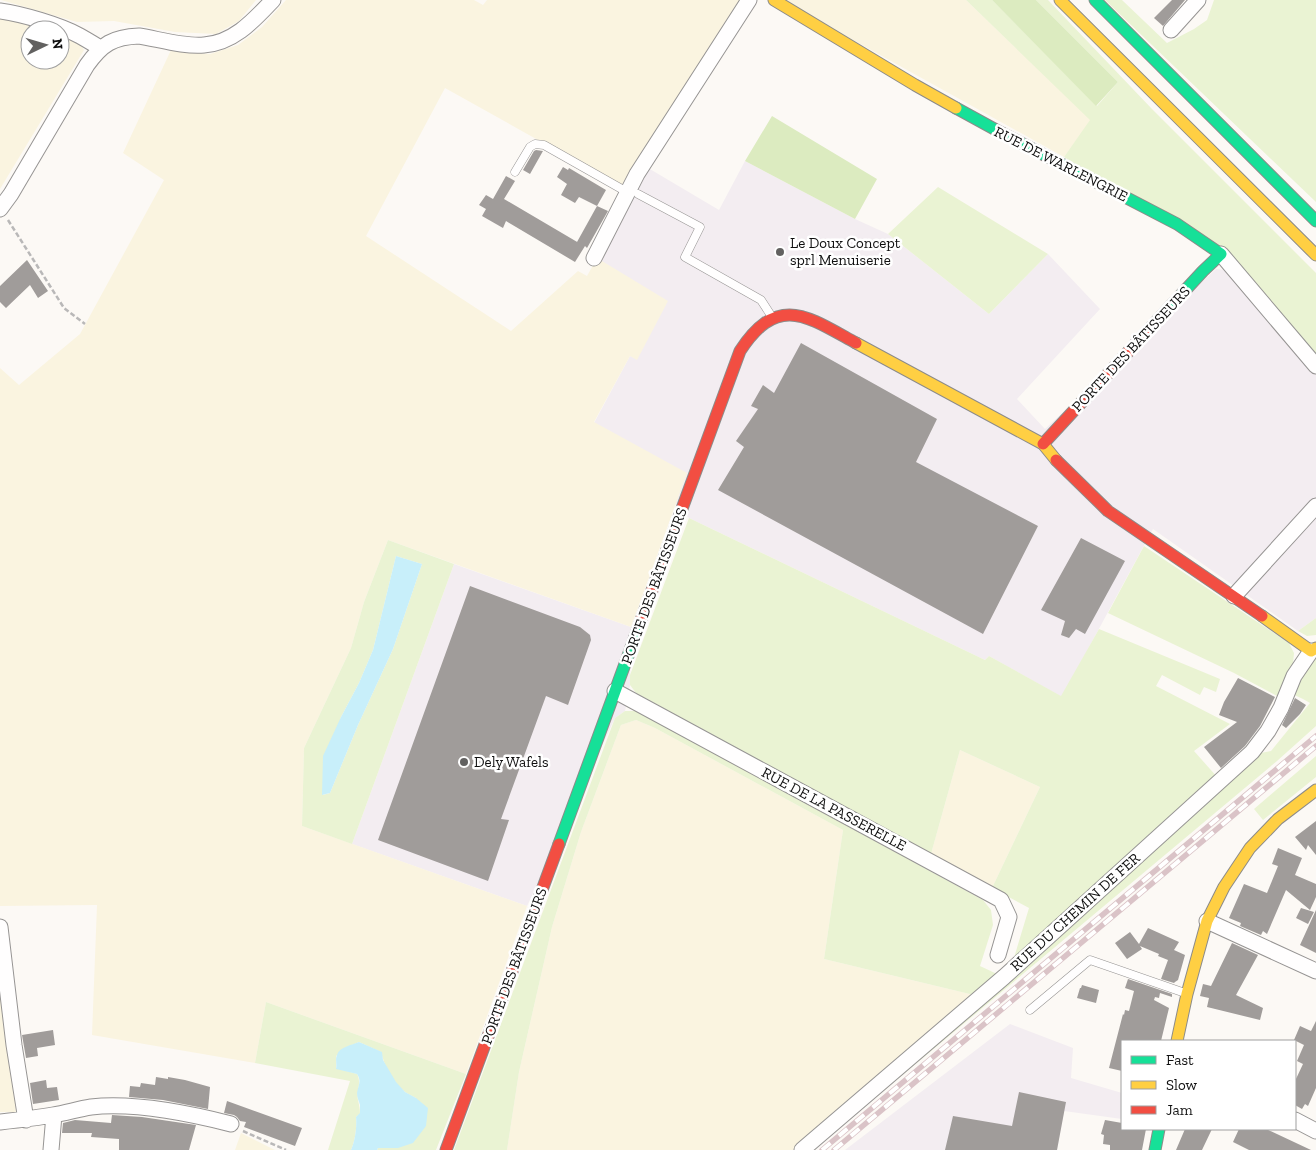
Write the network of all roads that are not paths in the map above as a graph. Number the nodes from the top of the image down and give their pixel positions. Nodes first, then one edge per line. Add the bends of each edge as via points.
1 (274, 0) edge
2 (749, 0) edge
3 (774, 0) edge
4 (1060, 0) edge
5 (1095, 0) edge
6 (1198, 0) edge
7 (0, 11) edge
8 (1171, 30) dead end
9 (100, 48) junction
10 (515, 172) dead end
11 (633, 193) junction
12 (0, 209) edge
13 (1316, 221) edge
14 (1221, 254) junction
15 (1316, 255) edge
16 (594, 258) dead end
17 (772, 317) junction
18 (1316, 366) edge
19 (1043, 444) junction
20 (1316, 506) edge
21 (1234, 596) junction
22 (1314, 649) edge
23 (615, 691) junction
24 (1316, 790) edge
25 (1207, 922) junction
26 (0, 927) edge
27 (998, 955) dead end
28 (1316, 971) edge
29 (1186, 994) junction
30 (1030, 1010) dead end
31 (1177, 1040) edge
32 (54, 1115) junction
33 (26, 1120) junction
34 (1296, 1120) edge
35 (0, 1122) edge
36 (231, 1124) road end
37 (1315, 1126) edge
38 (1159, 1130) edge
39 (51, 1150) edge
40 (446, 1150) edge
41 (802, 1150) edge
42 (1154, 1150) edge

1 - 9 street via 240,32 222,42 203,46 132,36
2 - 11 street via 650,153
3 - 14 main road, RUE DE WARLENGRIE via 915,85 1177,224
4 - 15 main road
5 - 13 main road
6 - 8 street
7 - 9 street via 58,27
9 - 12 street
10 - 11 lane via 530,147 544,145
11 - 16 street
11 - 17 lane via 700,227 684,257 761,300
14 - 18 street, RUE DE WARLENGRIE
14 - 19 main road, PORTE DES BÂTISSEURS
17 - 19 main road via 804,316 816,320
17 - 23 main road, PORTE DES BÂTISSEURS via 758,326 740,351
19 - 21 main road via 1108,511
20 - 21 street
21 - 22 main road
22 - 41 street, RUE DU CHEMIN DE FER via 1294,676 1281,708 1252,752 1004,977
23 - 27 street, RUE DE LA PASSERELLE via 1002,900 1009,917
23 - 40 main road, PORTE DES BÂTISSEURS
24 - 25 main road via 1278,819 1250,848 1224,887
25 - 28 street
25 - 29 main road
26 - 33 street
29 - 30 lane via 1090,960
29 - 31 main road
32 - 33 street
32 - 36 street via 92,1107 128,1107 185,1113
32 - 39 street
33 - 35 street
34 - 37 street
38 - 42 main road

